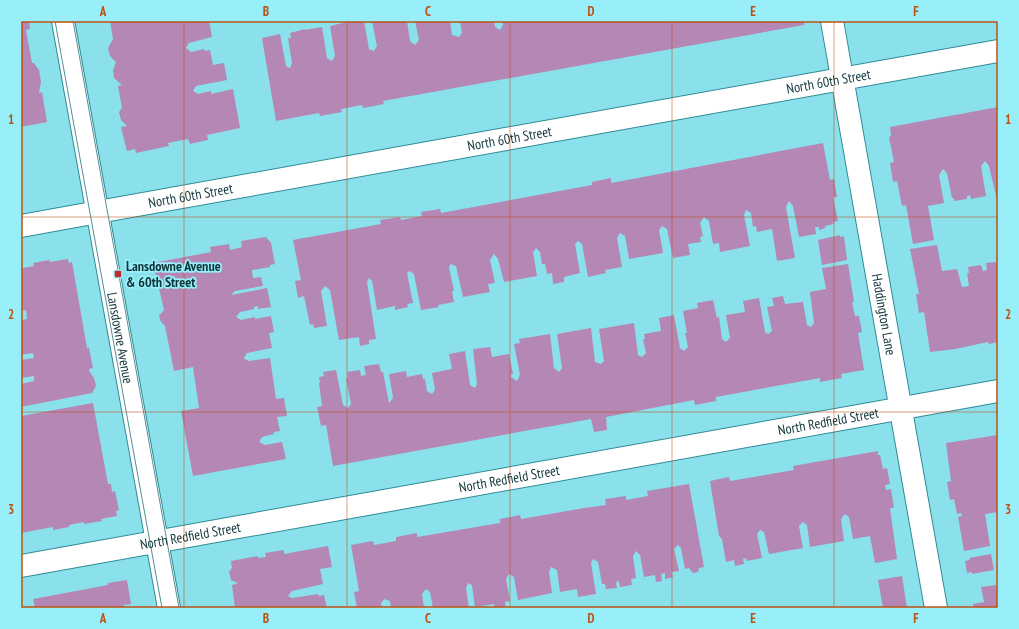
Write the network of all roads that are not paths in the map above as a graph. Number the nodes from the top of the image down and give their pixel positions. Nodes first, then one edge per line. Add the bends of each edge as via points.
1 (63, 21) edge
2 (832, 21) edge
3 (998, 51) edge
4 (842, 79) junction
5 (98, 212) junction
6 (21, 226) edge
7 (998, 391) edge
8 (901, 408) junction
9 (157, 542) junction
10 (21, 566) edge
11 (169, 608) edge
12 (936, 608) edge

1 - 5 street, Lansdowne Avenue
2 - 4 street, Haddington Lane
3 - 4 street, North 60th Street
4 - 5 street, North 60th Street
4 - 8 street, Haddington Lane
5 - 6 street, North 60th Street
5 - 9 street, Lansdowne Avenue
7 - 8 street, North Redfield Street
8 - 9 street, North Redfield Street
8 - 12 street, Haddington Lane
9 - 10 street, North Redfield Street
9 - 11 street, Lansdowne Avenue

